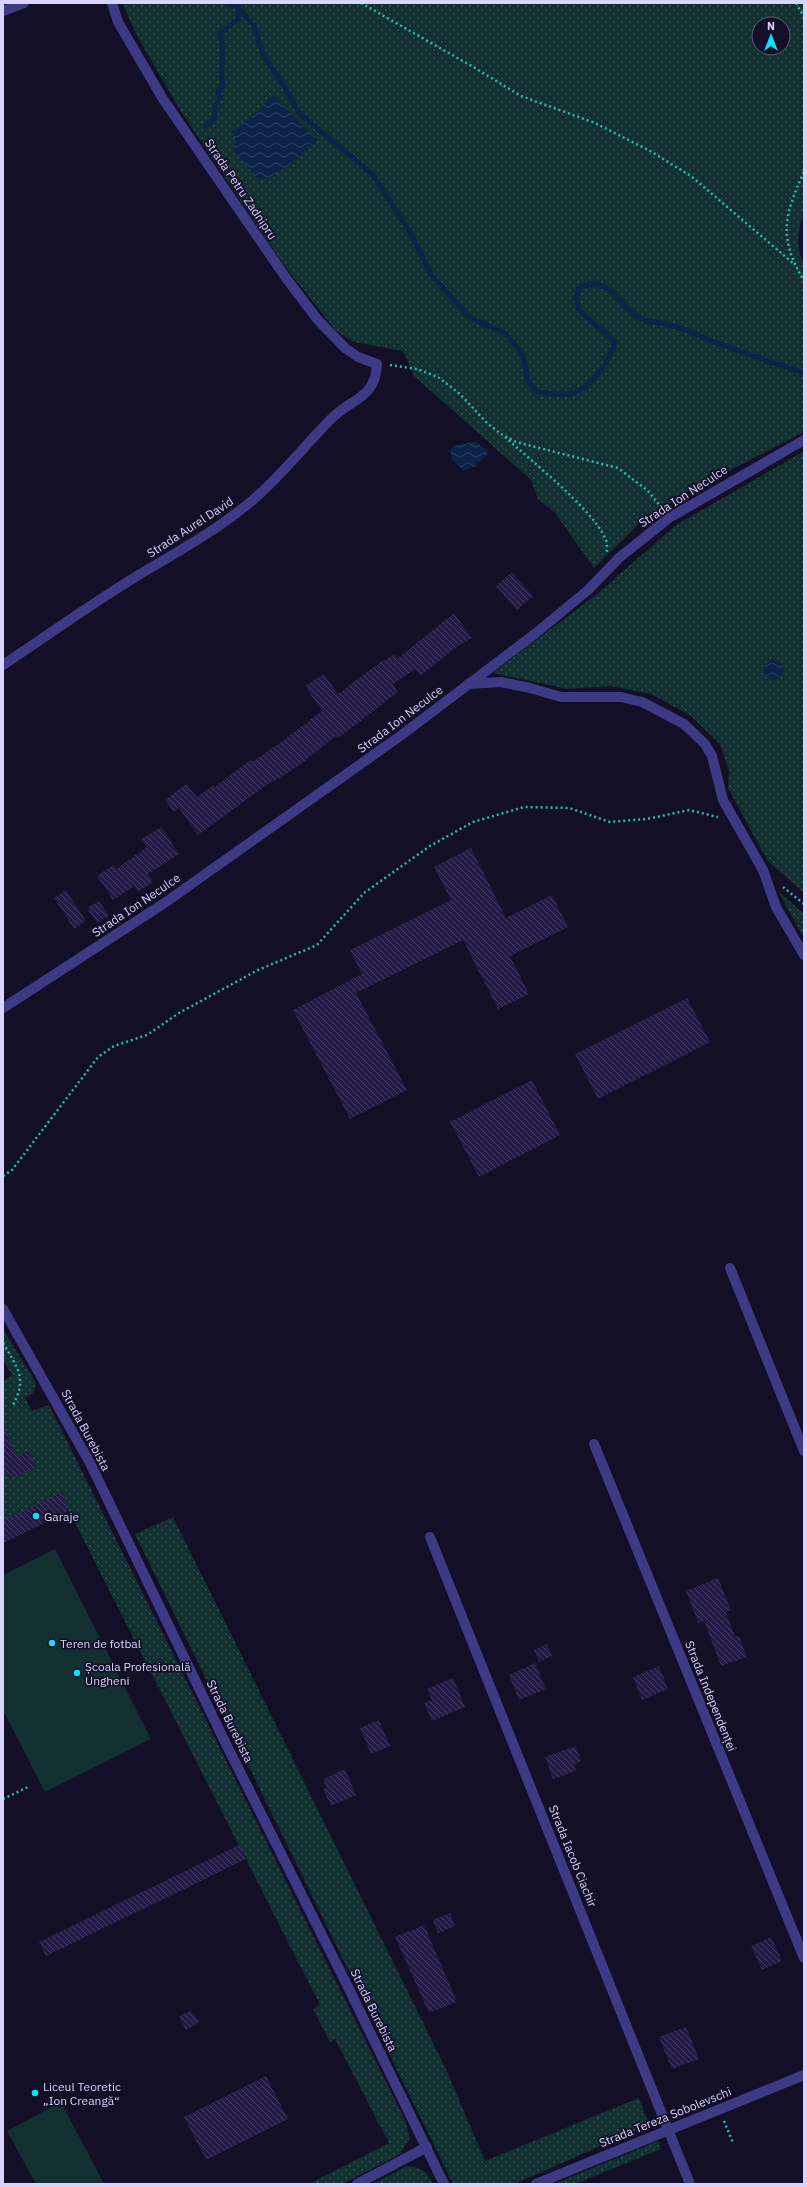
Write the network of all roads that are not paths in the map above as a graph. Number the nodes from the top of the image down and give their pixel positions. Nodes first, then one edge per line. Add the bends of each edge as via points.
1 (24, 3) edge
2 (112, 3) edge
3 (3, 10) edge
4 (377, 364) joint
5 (804, 440) edge
6 (3, 665) edge
7 (468, 684) junction
8 (804, 955) edge
9 (3, 1008) edge
10 (730, 1268) dead end
11 (3, 1309) edge
12 (594, 1444) dead end
13 (804, 1451) edge
14 (430, 1537) dead end
15 (804, 1958) edge
16 (804, 2075) edge
17 (669, 2129) junction
18 (427, 2147) junction
19 (357, 2184) edge
20 (444, 2184) edge
21 (536, 2184) edge
22 (690, 2184) edge

1 - 3 street
2 - 4 street, Strada Petru Zadnipru via 118,22 163,99 286,278 317,319 345,348 358,357
4 - 6 street, Strada Aurel David via 372,387 333,416 253,500 202,538 136,577
5 - 7 street, Strada Ion Neculce via 669,518 638,542 552,620
7 - 8 street via 501,682 561,697 621,697 642,702 684,724 705,744 712,756 723,800 763,870 776,907
7 - 9 street, Strada Ion Neculce via 323,792 166,902
10 - 13 street
11 - 18 street, Strada Burebista via 90,1463 226,1744
12 - 15 street, Strada Independenței
14 - 17 street, Strada Iacob Ciachir
16 - 17 street, Strada Tereza Sobolevschi
17 - 21 street, Strada Tereza Sobolevschi
17 - 22 street, Strada Iacob Ciachir
18 - 19 street
18 - 20 street, Strada Burebista

